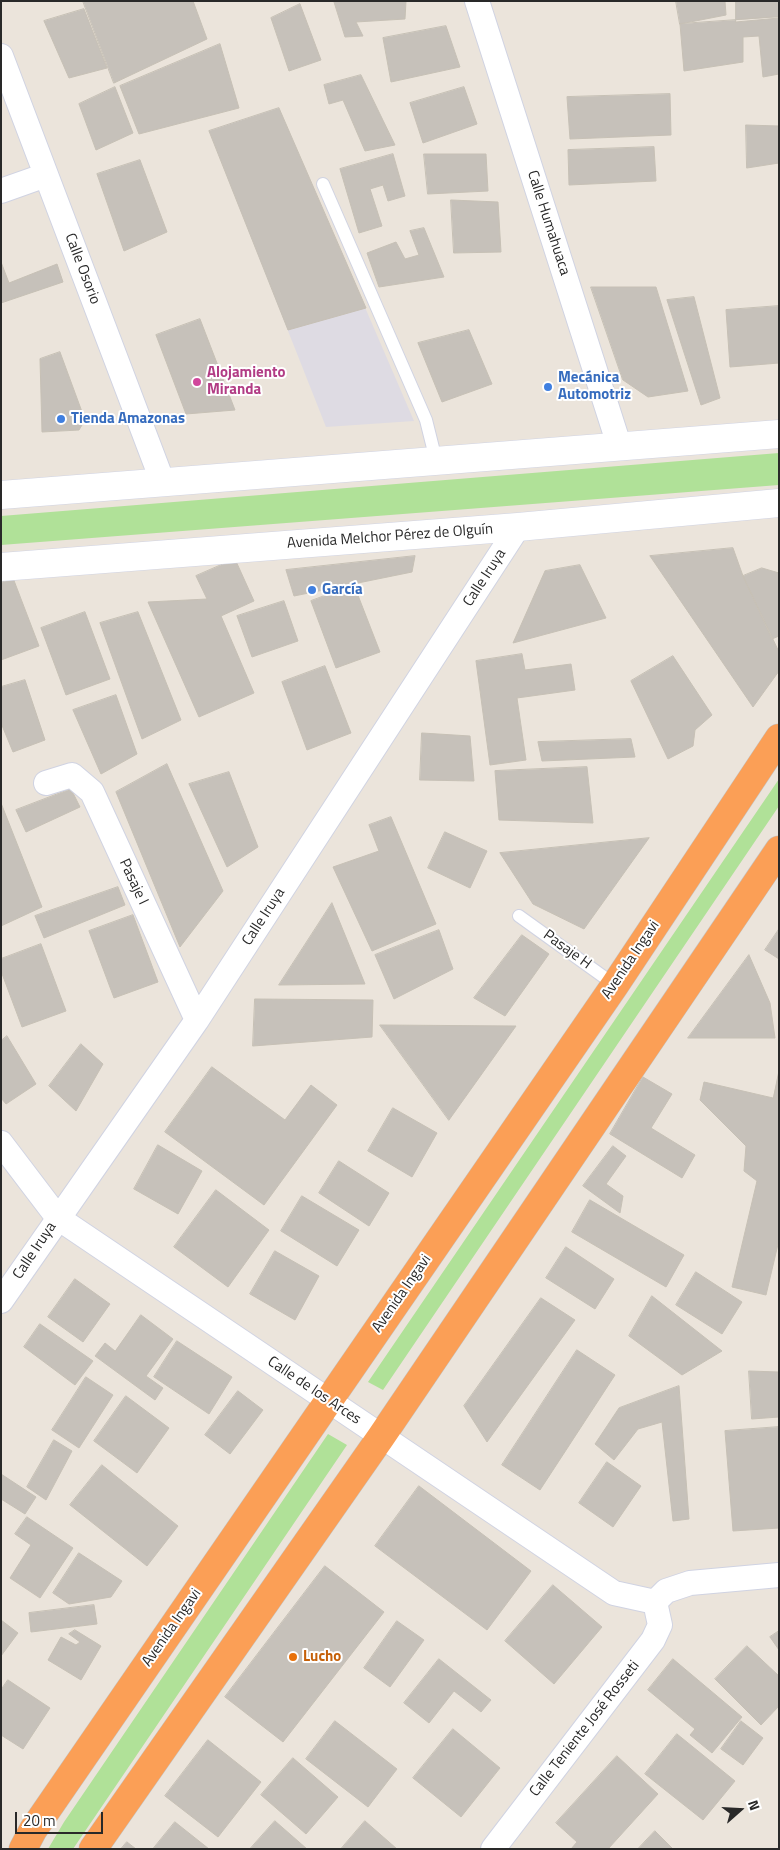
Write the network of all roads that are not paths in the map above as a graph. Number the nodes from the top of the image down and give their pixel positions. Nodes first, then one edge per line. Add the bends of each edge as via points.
1 (477, 1) edge
2 (1, 56) edge
3 (46, 175) junction
4 (323, 184) dead end
5 (1, 191) edge
6 (779, 434) edge
7 (619, 445) junction
8 (436, 460) junction
9 (163, 483) junction
10 (1, 495) edge
11 (779, 502) edge
12 (518, 527) junction
13 (1, 567) edge
14 (779, 738) edge
15 (46, 783) dead end
16 (779, 850) edge
17 (518, 916) dead end
18 (615, 985) junction
19 (197, 1020) junction
20 (1, 1143) edge
21 (58, 1218) junction
22 (1, 1301) edge
23 (329, 1400) junction
24 (381, 1437) junction
25 (779, 1575) edge
26 (655, 1602) junction
27 (23, 1849) edge
28 (94, 1849) edge
29 (493, 1849) edge

1 - 7 street, Calle Humahuaca
2 - 3 street, Calle Osorio
3 - 5 street
3 - 9 street, Calle Osorio
4 - 8 lane via 426,420
6 - 7 street
7 - 8 street
8 - 9 street
9 - 10 street
11 - 12 street, Avenida Melchor Pérez de Olguín
12 - 13 street, Avenida Melchor Pérez de Olguín
12 - 19 street, Calle Iruya
14 - 18 highway, Avenida Ingavi
15 - 19 street, Pasaje I via 72,775 92,792
16 - 24 highway
17 - 18 lane, Pasaje H
18 - 23 highway, Avenida Ingavi
19 - 21 street, Calle Iruya
20 - 21 street, Calle de los Arces
21 - 22 street, Calle Iruya
21 - 23 street, Calle de los Arces
23 - 24 street, Calle de los Arces
23 - 27 highway, Avenida Ingavi via 38,1822
24 - 26 street, Calle de los Arces via 614,1593
24 - 28 highway
25 - 26 street via 690,1582 666,1592
26 - 29 street, Calle Teniente José Rosseti via 660,1625 653,1640

